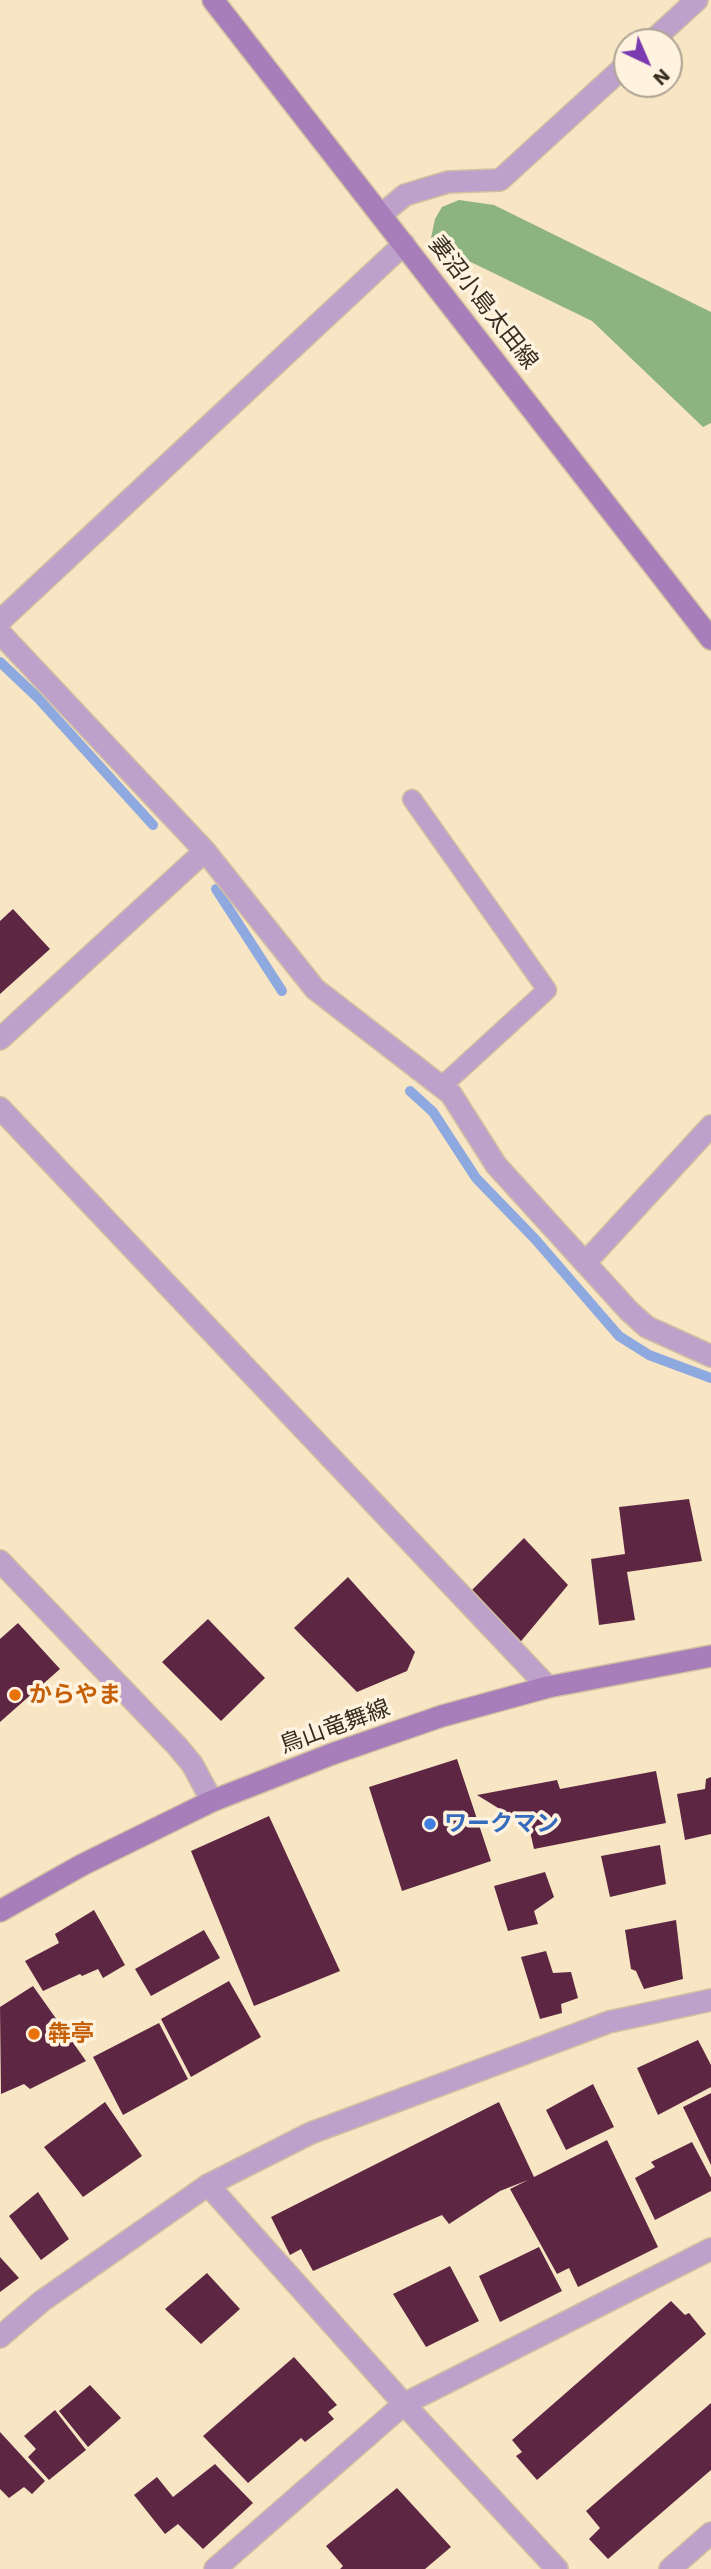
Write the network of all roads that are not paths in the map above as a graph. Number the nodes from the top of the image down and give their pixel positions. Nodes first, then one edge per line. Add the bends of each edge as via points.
1 (213, 0) edge
2 (697, 0) edge
3 (666, 28) edge
4 (613, 77) edge
5 (382, 214) junction
6 (404, 244) junction
7 (0, 621) edge
8 (0, 633) edge
9 (711, 639) edge
10 (412, 799) dead end
11 (205, 851) junction
12 (0, 1039) edge
13 (441, 1087) junction
14 (0, 1108) edge
15 (711, 1126) edge
16 (585, 1263) junction
17 (711, 1356) edge
18 (0, 1561) edge
19 (711, 1656) edge
20 (548, 1687) junction
21 (212, 1801) junction
22 (0, 1911) edge
23 (711, 2000) edge
24 (208, 2185) junction
25 (711, 2249) edge
26 (0, 2337) edge
27 (404, 2404) junction
28 (711, 2532) edge
29 (215, 2569) edge
30 (557, 2569) edge
31 (670, 2569) edge

1 - 5 main road, 妻沼小島太田線
2 - 3 street
4 - 5 street via 500,180 448,182 405,195
5 - 6 main road, 妻沼小島太田線
6 - 7 street
6 - 9 main road, 妻沼小島太田線
8 - 11 street
10 - 13 lane via 547,990
11 - 12 street
11 - 13 street via 315,989
13 - 16 street via 496,1165
14 - 20 street
15 - 16 street
16 - 17 street via 647,1327
18 - 21 street via 177,1746
19 - 20 main road, 鳥山竜舞線
20 - 21 main road, 鳥山竜舞線 via 442,1716
21 - 22 main road, 鳥山竜舞線
23 - 24 street via 597,2026 311,2133
24 - 26 street via 42,2301
24 - 27 street
25 - 27 street
27 - 29 street
27 - 30 street
28 - 31 street

